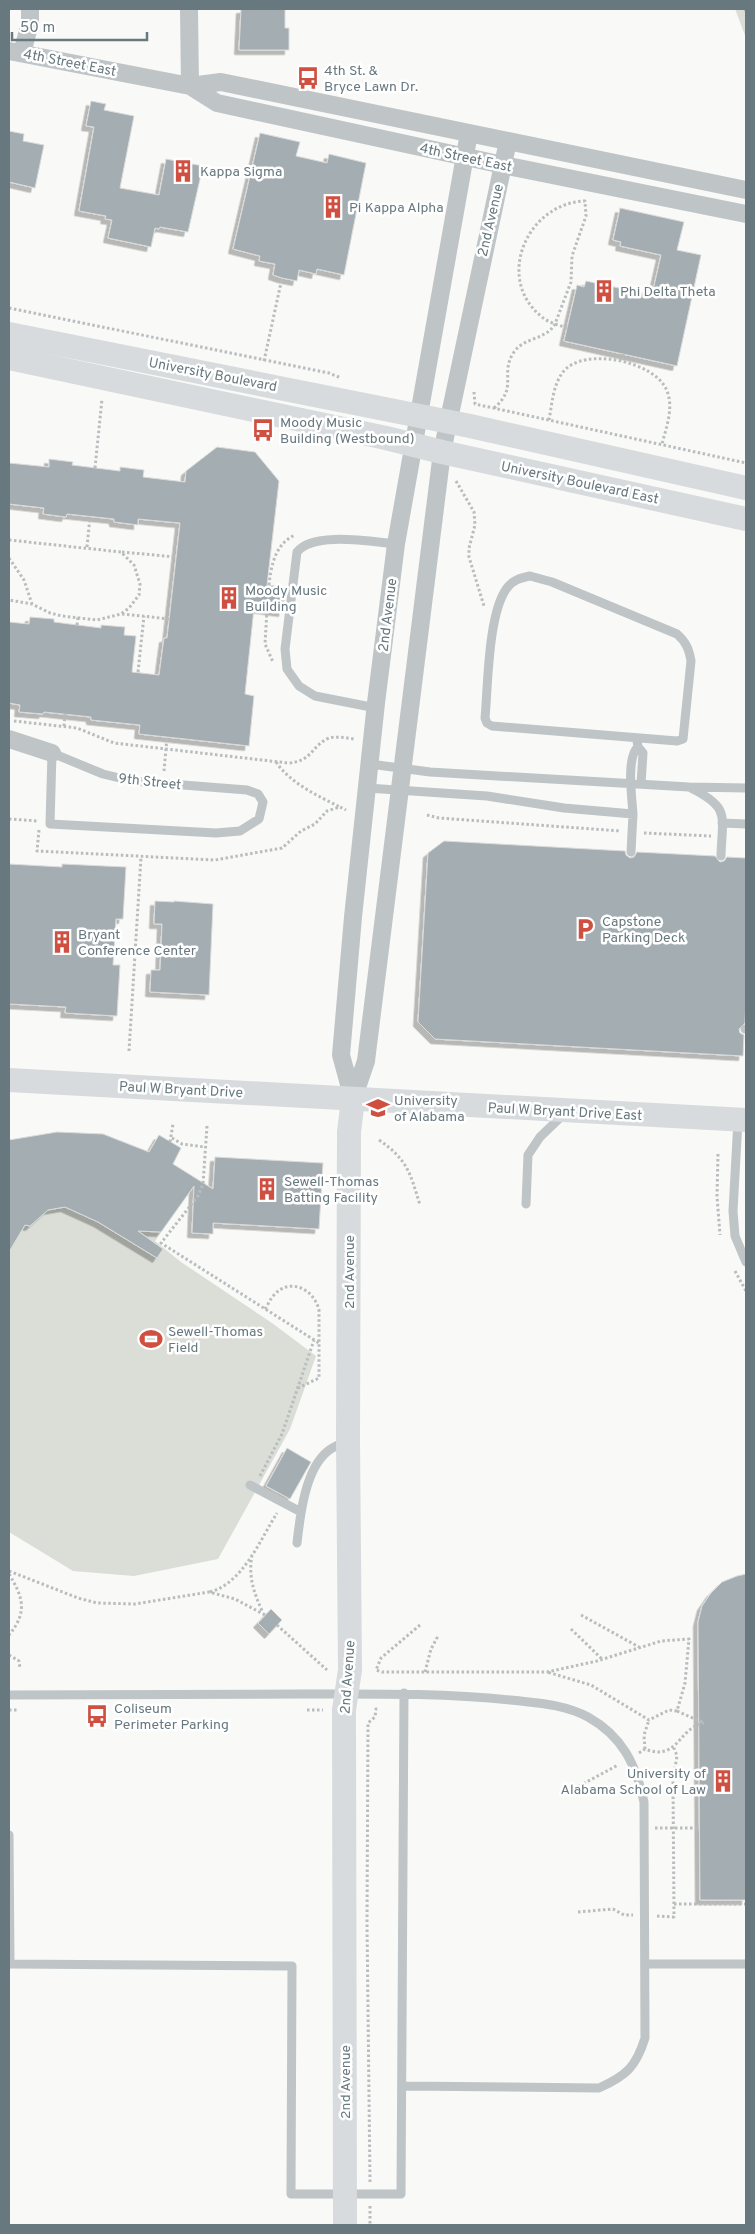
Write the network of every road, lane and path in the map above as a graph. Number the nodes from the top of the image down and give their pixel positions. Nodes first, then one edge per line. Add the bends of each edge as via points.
1 (30, 9) edge
2 (189, 9) edge
3 (15, 52) edge
4 (190, 86) junction
5 (468, 133) junction
6 (508, 141) junction
7 (464, 156) junction
8 (503, 165) junction
9 (746, 190) edge
10 (746, 214) edge
11 (282, 278) dead end
12 (9, 308) edge
13 (555, 324) junction
14 (567, 328) dead end
15 (9, 334) edge
16 (623, 354) dead end
17 (9, 358) edge
18 (622, 360) junction
19 (264, 361) junction
20 (345, 380) dead end
21 (103, 390) dead end
22 (475, 404) dead end
23 (494, 408) junction
24 (418, 415) junction
25 (549, 420) junction
26 (447, 421) junction
27 (414, 444) junction
28 (662, 444) junction
29 (442, 452) junction
30 (746, 463) edge
31 (96, 468) dead end
32 (454, 478) dead end
33 (746, 488) edge
34 (90, 517) dead end
35 (746, 518) edge
36 (9, 540) edge
37 (396, 544) junction
38 (87, 547) junction
39 (121, 552) junction
40 (176, 557) dead end
41 (9, 558) edge
42 (9, 600) edge
43 (32, 604) junction
44 (121, 614) junction
45 (496, 615) junction
46 (144, 616) junction
47 (78, 617) junction
48 (170, 619) dead end
49 (77, 625) dead end
50 (138, 672) dead end
51 (376, 708) junction
52 (66, 714) dead end
53 (9, 720) edge
54 (64, 726) junction
55 (167, 737) dead end
56 (9, 739) edge
57 (354, 739) dead end
58 (637, 742) junction
59 (166, 749) junction
60 (52, 753) junction
61 (276, 762) junction
62 (370, 764) junction
63 (403, 768) junction
64 (162, 783) junction
65 (630, 783) junction
66 (641, 784) junction
67 (689, 787) junction
68 (367, 788) junction
69 (746, 788) edge
70 (400, 792) junction
71 (340, 807) junction
72 (346, 810) dead end
73 (633, 814) junction
74 (427, 815) dead end
75 (9, 819) edge
76 (722, 823) junction
77 (746, 824) edge
78 (632, 832) junction
79 (722, 836) junction
80 (631, 852) dead end
81 (721, 856) dead end
82 (141, 857) junction
83 (130, 1051) dead end
84 (9, 1080) edge
85 (353, 1099) junction
86 (568, 1111) junction
87 (742, 1120) edge
88 (172, 1124) dead end
89 (206, 1126) dead end
90 (379, 1140) dead end
91 (205, 1147) junction
92 (526, 1204) dead end
93 (420, 1205) dead end
94 (746, 1262) edge
95 (265, 1309) junction
96 (314, 1340) junction
97 (319, 1343) junction
98 (298, 1388) junction
99 (348, 1439) junction
100 (252, 1486) joint
101 (283, 1503) junction
102 (300, 1512) junction
103 (298, 1543) dead end
104 (252, 1552) junction
105 (9, 1573) edge
106 (209, 1592) junction
107 (581, 1615) dead end
108 (277, 1625) dead end
109 (420, 1625) dead end
110 (571, 1629) dead end
111 (9, 1635) edge
112 (438, 1636) dead end
113 (639, 1647) junction
114 (9, 1655) edge
115 (602, 1659) junction
116 (20, 1668) dead end
117 (327, 1670) dead end
118 (425, 1672) junction
119 (547, 1672) junction
120 (404, 1693) junction
121 (9, 1694) edge
122 (346, 1694) junction
123 (376, 1709) dead end
124 (306, 1710) dead end
125 (326, 1710) dead end
126 (677, 1711) junction
127 (649, 1720) junction
128 (704, 1723) dead end
129 (645, 1749) dead end
130 (644, 1828) junction
131 (699, 1828) dead end
132 (9, 1835) edge
133 (674, 1904) dead end
134 (746, 1904) edge
135 (356, 1923) junction
136 (645, 1964) junction
137 (746, 1964) edge
138 (402, 2086) junction
139 (370, 2186) dead end
140 (370, 2196) dead end
141 (345, 2225) edge
142 (370, 2225) edge

1 - 3 street via 30,23
2 - 4 street
3 - 4 street, 4th Street East
4 - 5 street, 4th Street East via 221,82
4 - 7 street, 4th Street East via 217,103
5 - 6 street, 4th Street East
5 - 7 street, 2nd Avenue
6 - 8 street, 2nd Avenue
6 - 9 street, 4th Street East
7 - 8 street, 4th Street East
7 - 24 street, 2nd Avenue
8 - 10 street, 4th Street East
8 - 26 street, 2nd Avenue
11 - 19 path
12 - 19 path
13 - 13 path via 571,282 572,256 586,216 585,201 568,203 545,215 529,234 520,258 526,296 542,317
13 - 14 path
13 - 23 path via 551,330 522,343 515,351 509,362 505,399
15 - 24 main road, University Boulevard
16 - 18 path
17 - 27 main road, University Boulevard
18 - 25 path via 596,359 576,363 564,370 556,383
18 - 28 path via 640,366 667,390 670,409
19 - 20 path via 330,373
21 - 31 path
22 - 23 path
23 - 25 path
24 - 26 main road
24 - 27 street, 2nd Avenue
25 - 28 path
26 - 29 street, 2nd Avenue
26 - 33 main road
27 - 29 main road, University Boulevard East
27 - 37 street, 2nd Avenue
28 - 30 path
29 - 35 main road, University Boulevard East
29 - 63 street, 2nd Avenue
32 - 45 path via 470,503 475,518 468,548 470,566 486,611
34 - 38 path
36 - 38 path
37 - 51 street, 2nd Avenue
37 - 51 lane via 323,540 302,546 297,552 285,649 287,669 299,686 315,696
38 - 39 path
39 - 40 path
39 - 44 path via 134,565 140,584 135,602
41 - 43 path via 24,580
42 - 43 path
43 - 47 path via 50,613
44 - 46 path
44 - 47 path via 97,620
45 - 58 lane via 487,723
45 - 58 lane via 500,598 508,587 519,578 540,577 670,631 683,640 692,660 683,739
46 - 48 path
46 - 50 path
47 - 49 path
51 - 62 street, 2nd Avenue
52 - 54 path
53 - 54 path
54 - 59 path via 84,730 114,743
55 - 59 path
56 - 60 street, 9th Street
57 - 61 path via 331,738 302,761
58 - 65 lane via 632,753
58 - 66 lane via 643,753
59 - 61 path
59 - 64 path
60 - 64 lane, 9th Street via 102,774
60 - 64 lane, 9th Street via 50,824 216,832 240,831 259,819 263,802 258,794 247,790
61 - 71 path via 293,780
62 - 63 lane
62 - 68 street, 2nd Avenue
63 - 65 lane
63 - 70 street, 2nd Avenue
65 - 66 lane
65 - 73 lane
66 - 67 lane
67 - 69 lane
67 - 76 lane via 718,804
68 - 70 lane
68 - 85 street, 2nd Avenue via 341,1055
70 - 73 lane via 487,796
70 - 85 street, 2nd Avenue via 366,1061
71 - 72 path
71 - 82 path via 328,811 282,848 215,860
73 - 78 lane
74 - 78 path
75 - 82 path via 40,821 36,851
76 - 77 lane
76 - 79 lane
78 - 79 path
78 - 80 lane
79 - 81 lane
82 - 83 path
84 - 85 main road, Paul W Bryant Drive
85 - 86 main road, Paul W Bryant Drive East
85 - 99 main road, 2nd Avenue via 349,1132
86 - 87 main road, Paul W Bryant Drive East
86 - 92 lane via 540,1137 528,1155
87 - 94 lane via 733,1211 735,1236
88 - 91 path via 171,1140
89 - 91 path
90 - 93 path via 410,1170
91 - 95 path via 203,1184 198,1196 162,1243
95 - 96 path
95 - 97 path via 274,1294 286,1288 303,1288 317,1299
96 - 97 path
96 - 98 path
97 - 98 path via 319,1378
98 - 100 path via 282,1434
99 - 102 lane via 327,1452 316,1465
99 - 122 main road, 2nd Avenue via 350,1670
100 - 101 lane
101 - 102 lane
101 - 104 path
102 - 103 lane
104 - 106 path via 228,1583
104 - 106 path via 251,1583 265,1614 234,1599
105 - 106 path via 97,1603 134,1604
105 - 111 path via 22,1601 21,1614
107 - 113 path
108 - 117 path
109 - 118 path via 381,1658 376,1670
110 - 115 path
112 - 118 path
113 - 115 path
113 - 126 path via 689,1638 685,1684
114 - 116 path via 19,1661
115 - 119 path
118 - 119 path
119 - 127 path via 592,1685
120 - 122 lane
120 - 130 lane via 554,1704 586,1716 608,1730 621,1745 638,1776 644,1802
120 - 138 lane
121 - 122 lane
122 - 135 main road, 2nd Avenue
123 - 135 path via 375,1717 368,1723
124 - 125 path
126 - 127 path via 668,1710
126 - 128 path
127 - 129 path via 644,1735
130 - 131 path
130 - 136 lane
132 - 138 lane via 10,1964 292,1966 292,2194 401,2194
133 - 134 path
135 - 139 path
135 - 141 main road, 2nd Avenue
136 - 137 lane
136 - 138 lane via 645,2038 630,2071 616,2080 599,2088
140 - 142 path

